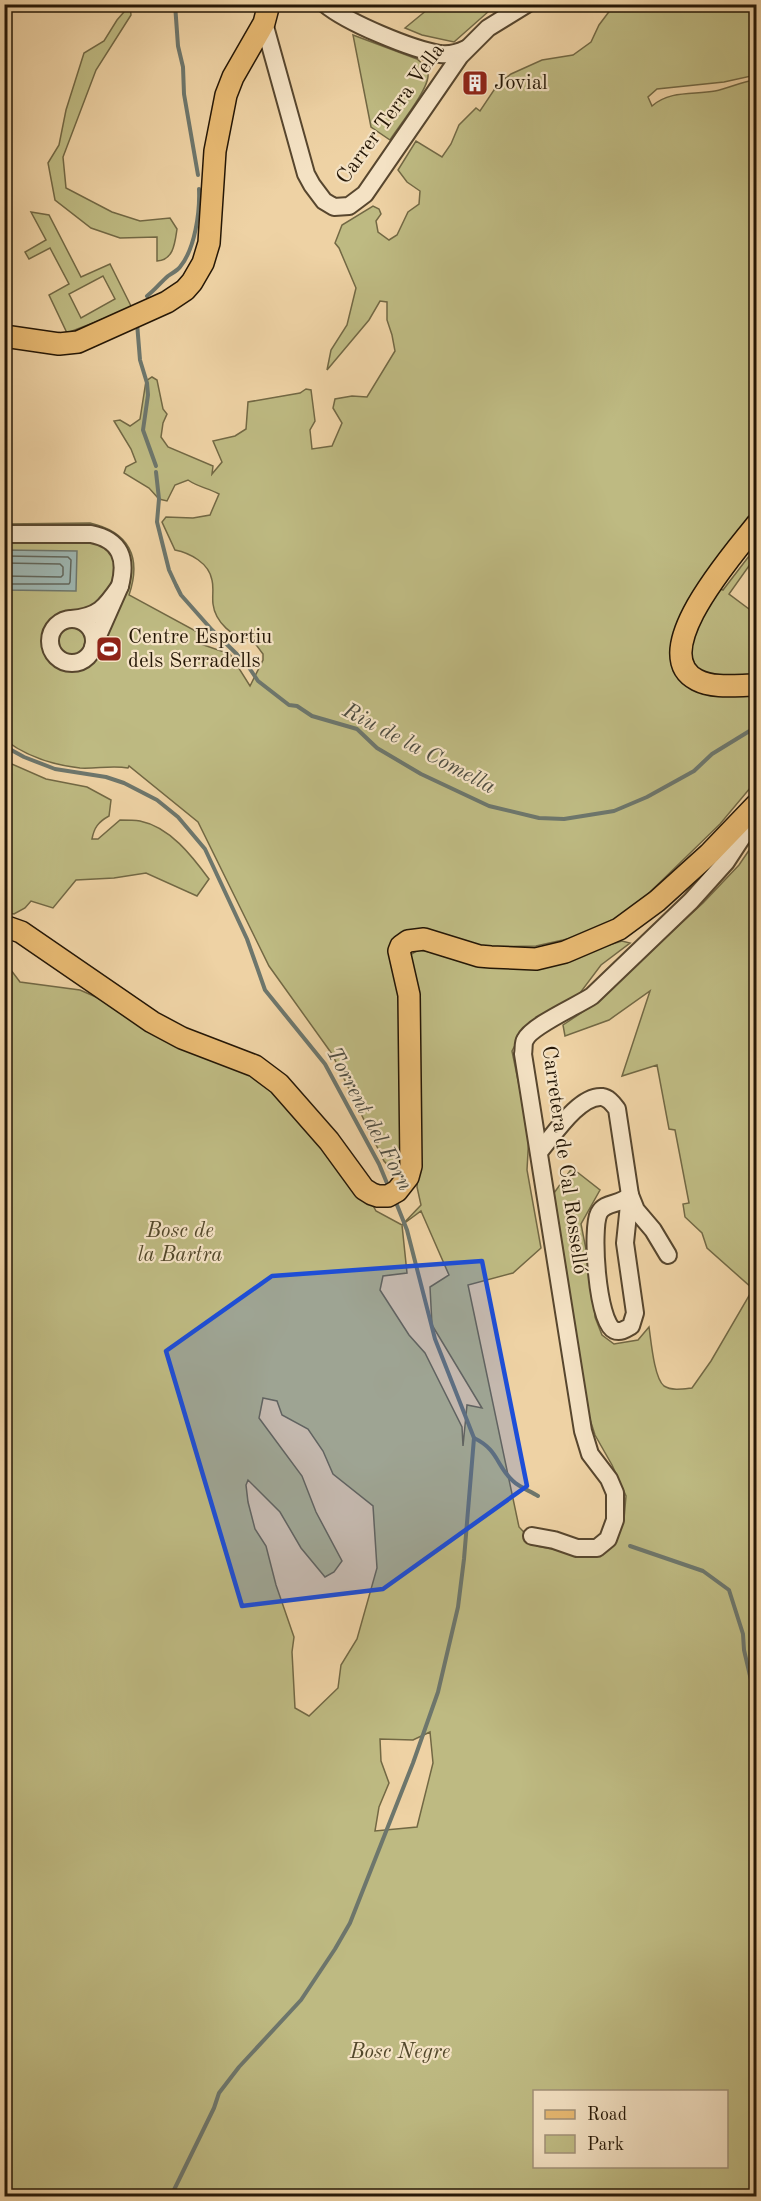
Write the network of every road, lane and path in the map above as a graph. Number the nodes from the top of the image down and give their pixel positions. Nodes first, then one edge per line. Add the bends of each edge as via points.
1 (325, 4) edge
2 (526, 4) edge
3 (267, 14) edge
4 (466, 49) junction
5 (444, 61) junction
6 (435, 90) junction
7 (4, 336) edge
8 (756, 525) edge
9 (4, 534) edge
10 (120, 586) junction
11 (70, 619) junction
12 (92, 648) junction
13 (756, 685) edge
14 (756, 805) edge
15 (756, 816) edge
16 (4, 926) edge
17 (539, 1152) junction
18 (630, 1195) junction
19 (668, 1255) dead end
20 (532, 1536) dead end

1 - 5 street via 354,22
2 - 4 street, Carrer Terra Vella via 488,28
3 - 6 street, Carrer Terra Vella via 306,174 329,205 349,206 365,194
3 - 7 main road via 233,76 220,119 209,243 203,263 185,290 166,303 69,344
4 - 5 street
4 - 6 street, Carrer Terra Vella
5 - 6 street
8 - 13 main road via 700,597 684,636 682,652 686,669 698,681
9 - 10 street via 104,537 123,560
10 - 11 street via 96,614
10 - 12 street
11 - 12 street via 89,628 94,640
11 - 12 street via 57,624 50,637 56,657 77,662
14 - 16 main road via 657,902 619,929 565,952 536,959 491,957 424,939 403,944 399,951 409,995 411,1166 403,1186 390,1195 378,1196 364,1189 292,1097 255,1066 163,1028 31,938
15 - 17 street, Carretera de Cal Rosselló via 726,862 698,893 592,996 535,1029 525,1039 523,1054
17 - 18 street via 576,1108 590,1099 609,1100 616,1109
17 - 20 street, Carretera de Cal Rosselló via 583,1431 590,1454 615,1493 615,1521 608,1539 597,1548 577,1548
18 - 18 street via 625,1243 635,1313 631,1326 615,1330 607,1324 599,1299 595,1223 600,1210 624,1202
18 - 19 street

